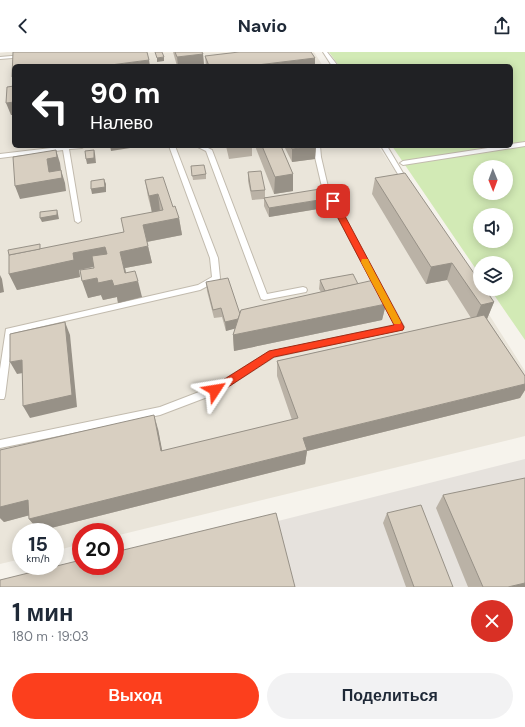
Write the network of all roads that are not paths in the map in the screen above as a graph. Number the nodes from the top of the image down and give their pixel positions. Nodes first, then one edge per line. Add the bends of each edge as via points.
1 (325, 52) edge
2 (30, 55) edge
3 (0, 58) edge
4 (334, 64) edge
5 (525, 144) edge
6 (513, 146) edge
7 (66, 148) joint
8 (173, 148) edge
9 (204, 148) edge
10 (318, 148) edge
11 (385, 148) edge
12 (499, 148) edge
13 (0, 156) edge
14 (403, 163) dead end
15 (411, 190) edge
16 (78, 221) dead end
17 (303, 290) dead end
18 (1, 396) dead end
19 (0, 444) edge

1 - 4 lane
2 - 3 lane
5 - 6 lane
7 - 13 lane
7 - 16 lane
8 - 18 lane via 214,258 216,278 200,287 9,331
9 - 17 lane via 209,150 264,297
10 - 19 lane via 325,186 400,327 272,354 215,390 160,411
11 - 15 lane
12 - 14 lane

